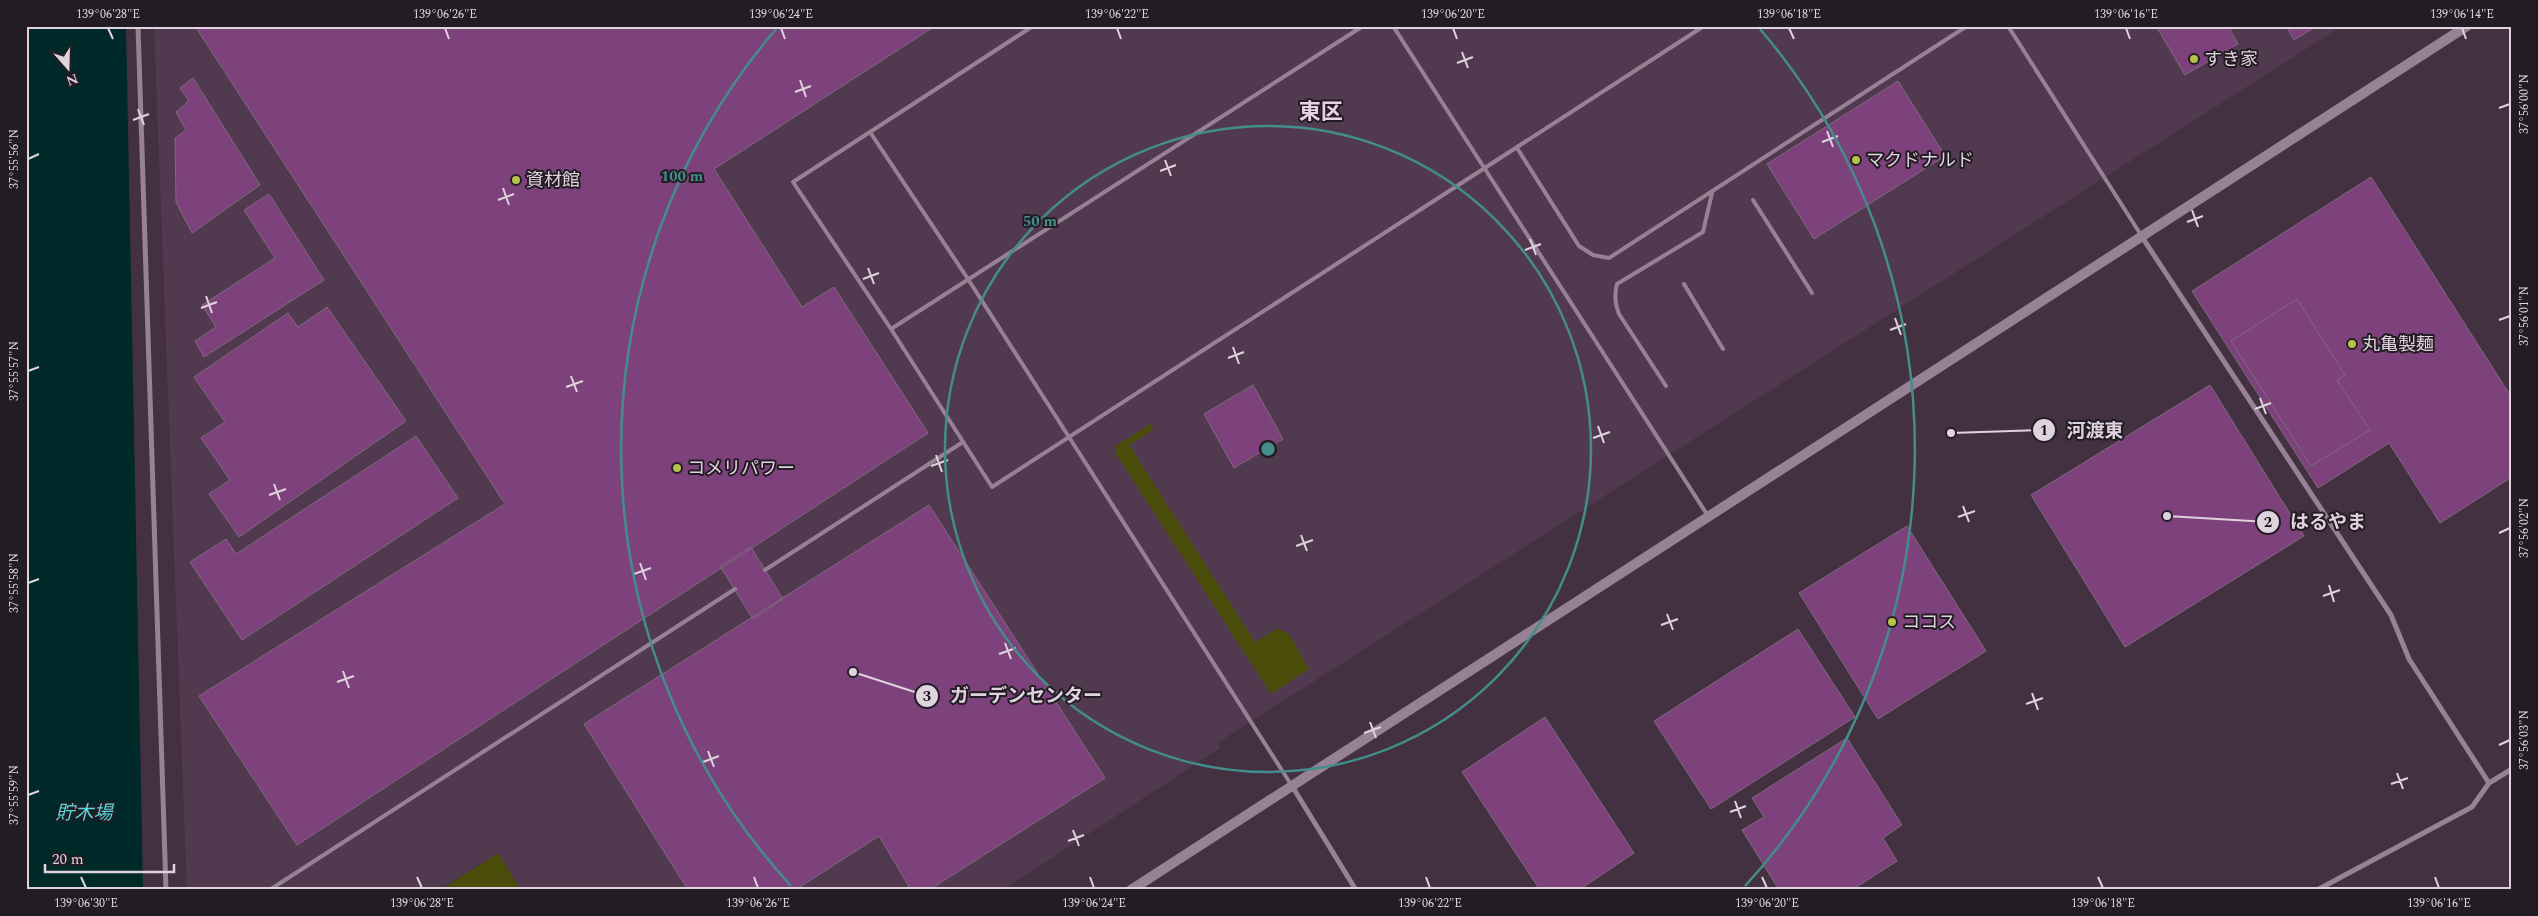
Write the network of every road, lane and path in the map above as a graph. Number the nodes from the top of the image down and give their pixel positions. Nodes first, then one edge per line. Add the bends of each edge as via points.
1 (138, 26) edge
2 (1032, 26) edge
3 (1362, 26) edge
4 (1393, 26) edge
5 (1704, 26) edge
6 (1966, 26) edge
7 (2008, 26) edge
8 (2467, 26) edge
9 (870, 132) junction
10 (1517, 148) junction
11 (1485, 168) junction
12 (1712, 192) junction
13 (1753, 200) dead end
14 (2141, 236) junction
15 (968, 279) junction
16 (1684, 284) dead end
17 (1812, 293) dead end
18 (891, 329) junction
19 (1724, 349) dead end
20 (1666, 386) dead end
21 (1069, 438) junction
22 (964, 442) junction
23 (1708, 516) junction
24 (765, 570) dead end
25 (734, 590) dead end
26 (2512, 769) edge
27 (2489, 783) junction
28 (1292, 786) junction
29 (166, 890) edge
30 (271, 890) edge
31 (1131, 890) edge
32 (1356, 890) edge
33 (2317, 890) edge

1 - 29 street
2 - 9 lane
3 - 15 lane
4 - 11 lane
5 - 10 lane
6 - 12 lane
7 - 14 lane
8 - 14 street
9 - 15 lane
9 - 18 lane via 792,182
10 - 11 lane
10 - 12 lane via 1579,246 1593,255 1603,257 1618,253
11 - 21 lane
11 - 23 lane
12 - 20 lane via 1703,232 1617,284 1614,292 1620,314
13 - 17 lane
14 - 23 street
14 - 27 street via 2391,615 2409,659
15 - 18 lane
15 - 21 lane
16 - 19 lane
18 - 22 lane
21 - 22 lane via 992,487
21 - 28 lane
22 - 24 lane
23 - 28 street
25 - 30 lane
26 - 27 street
27 - 33 street via 2472,807
28 - 31 street
28 - 32 street

